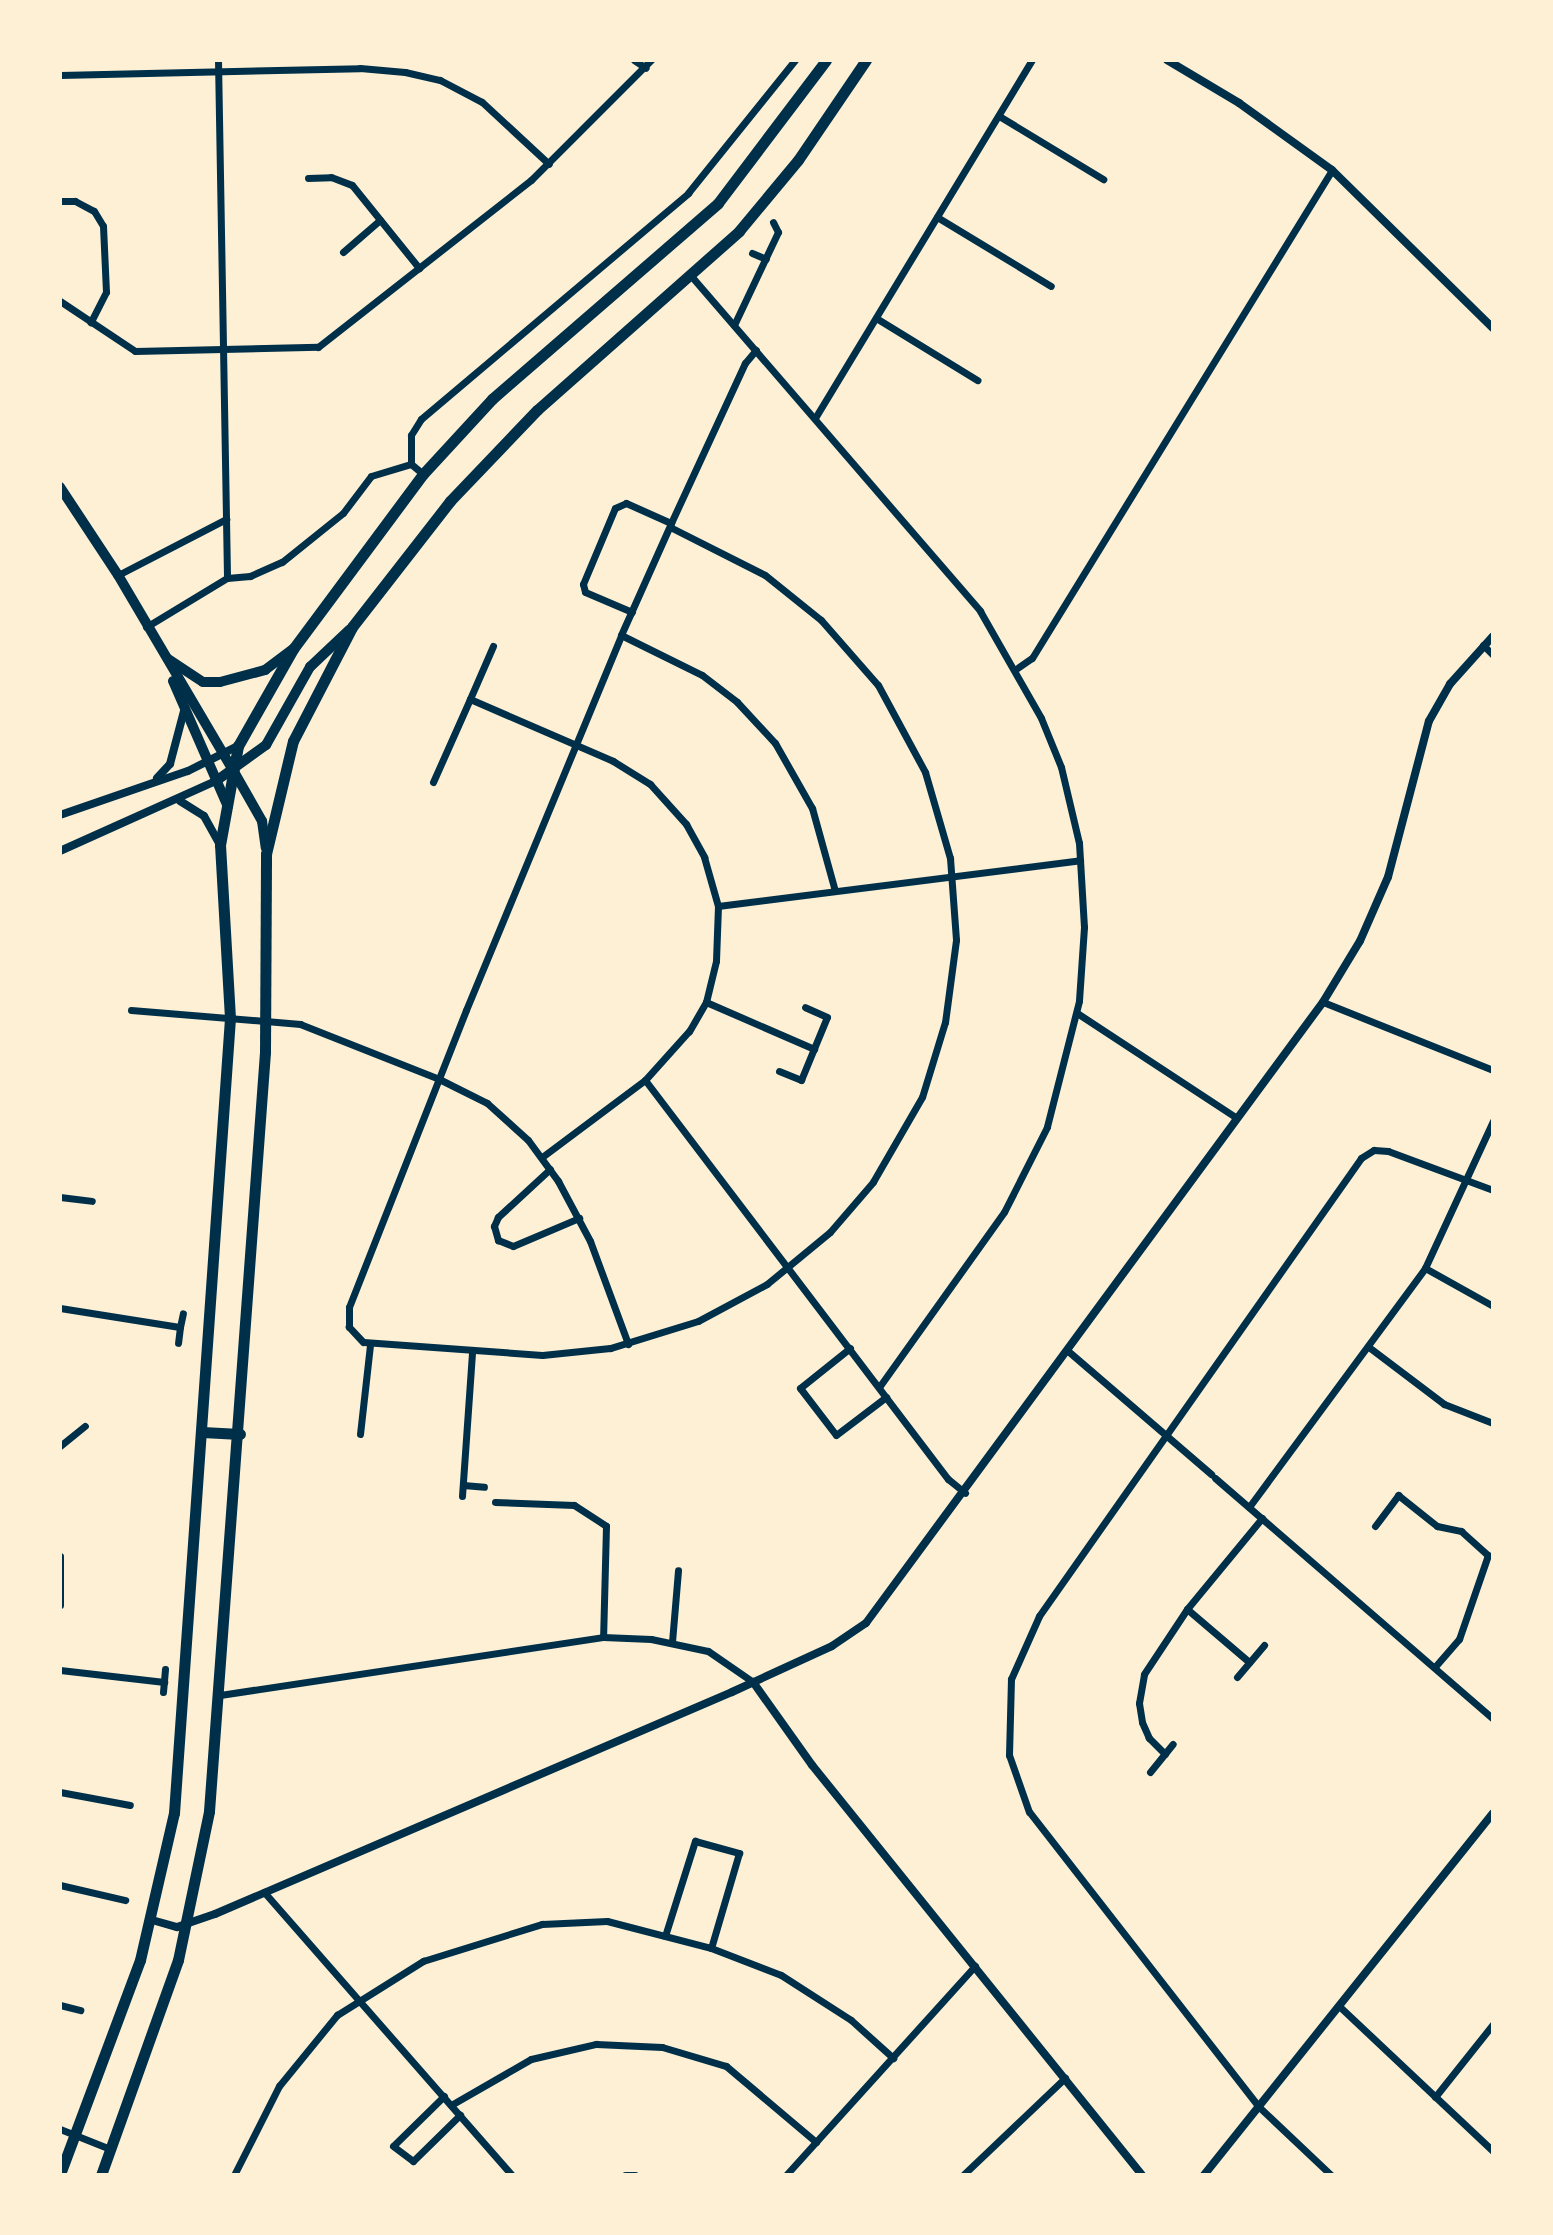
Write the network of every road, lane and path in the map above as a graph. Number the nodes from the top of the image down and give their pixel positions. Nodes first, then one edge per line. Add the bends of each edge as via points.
1 (218, 60) edge
2 (634, 60) edge
3 (651, 60) edge
4 (795, 60) edge
5 (826, 60) edge
6 (866, 60) edge
7 (1032, 60) edge
8 (1167, 60) edge
9 (646, 68) junction
10 (219, 72) junction
11 (60, 75) edge
12 (999, 116) junction
13 (549, 164) junction
14 (1332, 170) junction
15 (308, 178) dead end
16 (1103, 179) dead end
17 (60, 201) edge
18 (937, 217) junction
19 (380, 220) junction
20 (773, 222) dead end
21 (343, 252) dead end
22 (752, 253) dead end
23 (766, 259) junction
24 (419, 268) junction
25 (692, 277) junction
26 (1051, 286) dead end
27 (60, 301) edge
28 (876, 318) junction
29 (91, 322) junction
30 (734, 325) junction
31 (1493, 328) edge
32 (224, 350) junction
33 (756, 350) junction
34 (977, 380) dead end
35 (815, 418) junction
36 (411, 464) junction
37 (423, 474) junction
38 (60, 487) edge
39 (226, 519) junction
40 (670, 525) junction
41 (118, 575) junction
42 (227, 578) junction
43 (632, 612) junction
44 (146, 627) junction
45 (352, 627) junction
46 (621, 635) junction
47 (1493, 636) edge
48 (1483, 645) junction
49 (493, 646) dead end
50 (293, 649) junction
51 (1493, 655) edge
52 (164, 656) junction
53 (1016, 669) junction
54 (470, 699) junction
55 (184, 711) junction
56 (576, 744) junction
57 (238, 746) junction
58 (223, 754) junction
59 (208, 764) junction
60 (233, 770) junction
61 (154, 781) junction
62 (216, 781) junction
63 (433, 782) dead end
64 (180, 801) junction
65 (228, 807) junction
66 (60, 815) edge
67 (220, 845) junction
68 (60, 851) edge
69 (266, 854) junction
70 (1080, 860) junction
71 (952, 876) junction
72 (835, 891) junction
73 (718, 906) junction
74 (706, 1002) junction
75 (1323, 1002) junction
76 (805, 1007) dead end
77 (131, 1010) dead end
78 (1077, 1013) junction
79 (230, 1018) junction
80 (267, 1019) junction
81 (814, 1049) junction
82 (1493, 1070) edge
83 (779, 1071) dead end
84 (439, 1079) junction
85 (645, 1080) junction
86 (1237, 1118) junction
87 (1493, 1121) edge
88 (542, 1157) junction
89 (550, 1169) junction
90 (1467, 1179) junction
91 (1493, 1190) edge
92 (60, 1197) edge
93 (92, 1201) dead end
94 (579, 1218) junction
95 (788, 1268) junction
96 (1425, 1268) junction
97 (1493, 1306) edge
98 (60, 1308) edge
99 (183, 1313) dead end
100 (180, 1327) junction
101 (178, 1343) dead end
102 (628, 1344) junction
103 (370, 1345) junction
104 (850, 1348) junction
105 (1370, 1348) junction
106 (1068, 1351) junction
107 (472, 1353) junction
108 (879, 1387) junction
109 (886, 1397) junction
110 (1493, 1423) edge
111 (85, 1426) dead end
112 (202, 1432) junction
113 (240, 1434) junction
114 (360, 1434) dead end
115 (1169, 1437) junction
116 (60, 1446) edge
117 (463, 1485) junction
118 (484, 1487) dead end
119 (965, 1493) junction
120 (462, 1496) dead end
121 (495, 1502) dead end
122 (1249, 1507) junction
123 (1262, 1518) junction
124 (1375, 1526) dead end
125 (60, 1556) edge
126 (678, 1570) dead end
127 (60, 1605) edge
128 (1187, 1609) junction
129 (603, 1637) junction
130 (672, 1642) junction
131 (1264, 1645) dead end
132 (1249, 1662) junction
133 (1435, 1667) junction
134 (165, 1669) dead end
135 (60, 1670) edge
136 (1237, 1677) dead end
137 (164, 1682) junction
138 (753, 1682) junction
139 (163, 1692) dead end
140 (220, 1695) junction
141 (1493, 1719) edge
142 (1173, 1744) dead end
143 (1165, 1754) junction
144 (1150, 1772) dead end
145 (60, 1792) edge
146 (130, 1805) dead end
147 (1493, 1813) edge
148 (60, 1885) edge
149 (264, 1892) junction
150 (125, 1900) dead end
151 (152, 1920) junction
152 (188, 1922) junction
153 (665, 1936) junction
154 (711, 1948) junction
155 (975, 1966) junction
156 (358, 1999) junction
157 (60, 2005) edge
158 (1339, 2006) junction
159 (80, 2010) dead end
160 (1493, 2024) edge
161 (893, 2058) junction
162 (1065, 2078) junction
163 (444, 2096) junction
164 (1435, 2097) junction
165 (451, 2105) junction
166 (1259, 2107) junction
167 (460, 2115) junction
168 (60, 2129) edge
169 (74, 2134) junction
170 (816, 2142) junction
171 (110, 2149) junction
172 (1493, 2151) edge
173 (60, 2174) edge
174 (101, 2175) edge
175 (234, 2175) edge
176 (512, 2175) edge
177 (625, 2175) edge
178 (635, 2175) edge
179 (786, 2175) edge
180 (963, 2175) edge
181 (1142, 2175) edge
182 (1204, 2175) edge
183 (1331, 2175) edge

1 - 10 street
2 - 9 street
3 - 9 street
4 - 36 street via 688,193 421,419 411,435
5 - 37 highway via 718,203 523,370
6 - 25 highway via 765,202
7 - 12 street
8 - 14 street via 1239,103
9 - 13 street
10 - 11 street
10 - 13 street via 360,68 440,80 497,113
10 - 32 street
12 - 16 street
12 - 18 street
13 - 24 street
14 - 31 street
14 - 53 street via 1032,658
15 - 19 street via 331,177 352,185
17 - 29 street via 75,201 94,211 103,226 106,292
18 - 26 street
18 - 28 street
19 - 21 street
19 - 24 street
20 - 23 street via 778,232
22 - 23 street
23 - 30 street
24 - 32 street via 318,347
25 - 30 street
25 - 45 highway via 537,410 450,501
27 - 29 street
28 - 34 street
28 - 35 street
29 - 32 street via 131,350
30 - 33 street
32 - 39 street
33 - 35 street
33 - 40 street
35 - 53 street via 965,593
36 - 37 street
36 - 42 street via 371,476 343,513 282,562 250,576
37 - 50 highway
38 - 41 main road
39 - 41 street
39 - 42 street
40 - 43 street
40 - 43 street via 626,503 615,508 583,584 585,592
40 - 71 street via 765,575 853,654 889,702 925,772
41 - 44 main road
42 - 44 street
43 - 46 street
44 - 52 main road
45 - 60 main road via 310,667 266,745
45 - 69 highway via 293,741
46 - 56 street
46 - 72 street via 702,675 737,702 775,743 812,808
47 - 48 street
48 - 51 street
48 - 75 street via 1450,684 1429,721 1388,877 1360,941
49 - 54 street
50 - 52 main road via 265,670 220,682 203,682
50 - 57 highway
52 - 55 main road
52 - 58 main road
53 - 70 street via 1061,767
54 - 56 street
54 - 63 street
55 - 59 main road
55 - 61 street via 170,764
56 - 73 street via 630,770 670,802 704,857
56 - 84 street
57 - 58 street
57 - 60 highway
58 - 59 street
58 - 60 main road
59 - 61 street
59 - 62 main road
60 - 62 main road
60 - 65 highway
60 - 69 main road via 262,821
61 - 66 street
62 - 64 street
62 - 65 main road
64 - 67 street via 204,816
64 - 68 street
65 - 67 highway
67 - 79 highway
69 - 80 highway
70 - 71 street
70 - 78 street via 1084,938
71 - 72 street
71 - 95 street via 952,985 922,1097 858,1201
72 - 73 street
73 - 74 street via 716,961
74 - 81 street
74 - 85 street via 681,1042
75 - 82 street
75 - 86 street
76 - 81 street via 827,1017
77 - 79 street
78 - 86 street
78 - 108 street via 1053,1108 1023,1179 992,1231
79 - 80 street
79 - 112 highway
80 - 84 street via 300,1024
80 - 113 highway
81 - 83 street via 801,1080
84 - 88 street via 487,1103
84 - 103 street via 349,1307 352,1333
85 - 88 street
85 - 95 street
86 - 106 street
87 - 90 street
88 - 89 street
89 - 94 street
89 - 94 street via 498,1217 498,1240 513,1246
90 - 91 street
90 - 96 street
90 - 115 street via 1388,1151 1365,1154
92 - 93 street
94 - 102 street
95 - 102 street via 698,1321
95 - 104 street
96 - 97 street
96 - 105 street
98 - 100 street
99 - 100 street
100 - 101 street
102 - 107 street via 542,1355
103 - 107 street
103 - 114 street
104 - 108 street
104 - 109 street via 800,1388 836,1435
105 - 110 street via 1444,1404
105 - 122 street
106 - 115 street
106 - 119 street
107 - 117 street
108 - 109 street
109 - 119 street
111 - 116 street
112 - 113 highway
112 - 151 highway via 174,1813
113 - 140 highway
115 - 122 street
115 - 166 street via 1025,1639 1008,1697 1009,1755 1021,1795 1041,1830
117 - 118 street
117 - 120 street
119 - 138 street via 866,1623 832,1646
121 - 129 street via 574,1505 606,1526
122 - 123 street
123 - 128 street
123 - 133 street
124 - 133 street via 1398,1495 1437,1526 1461,1531 1488,1555 1459,1639
125 - 127 street
126 - 130 street
128 - 132 street
128 - 143 street via 1151,1658 1139,1692 1145,1730
129 - 130 street
129 - 140 street
130 - 138 street via 708,1651
131 - 132 street
132 - 136 street
133 - 141 street
134 - 137 street
135 - 137 street
137 - 139 street
138 - 149 street
138 - 155 street via 812,1765
140 - 152 highway via 209,1811
142 - 143 street
143 - 144 street
145 - 146 street
147 - 158 street
148 - 150 street
149 - 152 street
149 - 156 street
151 - 152 street via 177,1927
151 - 169 highway
152 - 171 highway
153 - 154 street
153 - 154 street via 695,1841 739,1853
153 - 156 street via 607,1921 542,1924 423,1961
154 - 161 street via 781,1975 851,2020
155 - 161 street
155 - 162 street
156 - 163 street
156 - 175 street via 318,2034 288,2072
157 - 159 street
158 - 164 street
158 - 166 street
160 - 164 street
161 - 170 street
162 - 180 street
162 - 181 street
163 - 165 street
163 - 167 street via 393,2146 413,2161
164 - 172 street
165 - 167 street
165 - 170 street via 531,2059 596,2044 662,2047 726,2066
166 - 182 street
166 - 183 street
167 - 176 street
168 - 169 street
169 - 171 street
169 - 173 highway
170 - 179 street
171 - 174 highway
177 - 178 street

